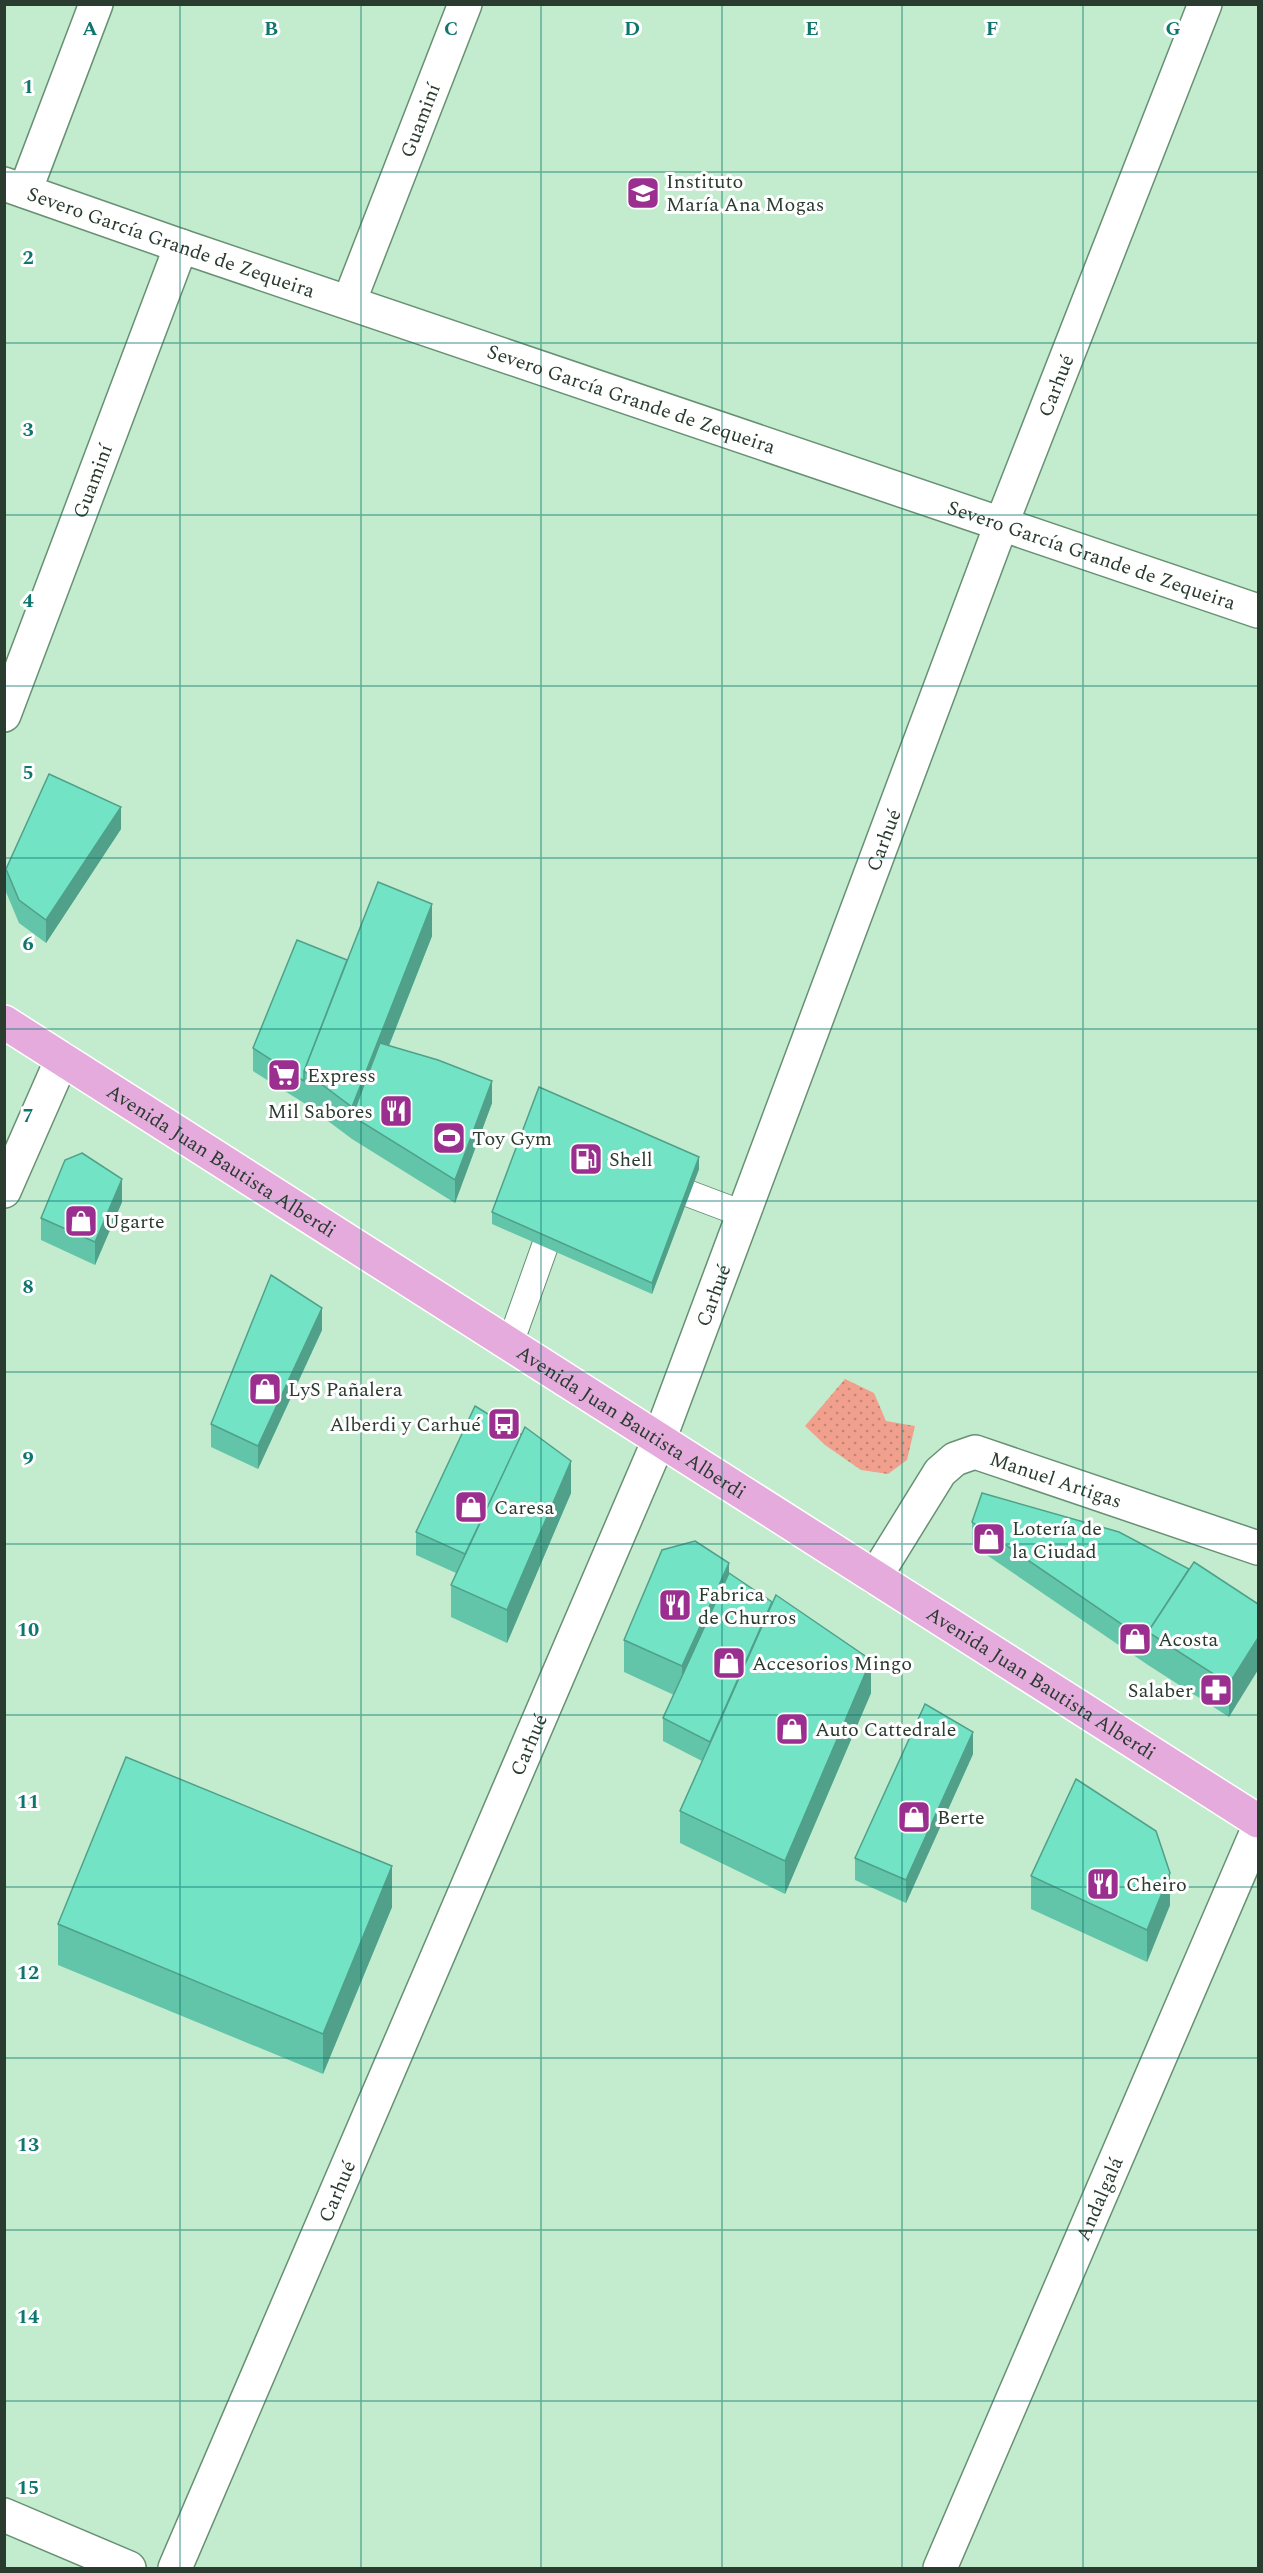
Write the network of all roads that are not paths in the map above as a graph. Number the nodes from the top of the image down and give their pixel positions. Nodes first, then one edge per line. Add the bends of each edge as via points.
1 (96, 4) edge
2 (465, 4) edge
3 (1205, 4) edge
4 (15, 188) edge
5 (181, 246) junction
6 (348, 302) junction
7 (1001, 525) junction
8 (1258, 611) edge
9 (4, 715) edge
10 (4, 1022) edge
11 (62, 1059) junction
12 (633, 1173) edge
13 (4, 1191) edge
14 (562, 1198) edge
15 (743, 1214) junction
16 (510, 1344) junction
17 (659, 1440) junction
18 (1258, 1548) edge
19 (875, 1577) junction
20 (1258, 1821) edge
21 (1258, 1829) edge
22 (4, 2515) edge
23 (129, 2568) edge
24 (175, 2568) edge
25 (940, 2568) edge

1 - 4 street
2 - 6 street, Guaminí
3 - 7 street, Carhué
4 - 5 street, Severo García Grande de Zequeira
5 - 6 street, Severo García Grande de Zequeira
5 - 9 street, Guaminí
6 - 7 street, Severo García Grande de Zequeira
7 - 8 street, Severo García Grande de Zequeira
7 - 15 street, Carhué
10 - 11 main road, Avenida Juan Bautista Alberdi
11 - 13 street
11 - 16 main road, Avenida Juan Bautista Alberdi
12 - 15 lane
14 - 16 lane
15 - 17 street, Carhué
16 - 17 main road, Avenida Juan Bautista Alberdi
17 - 19 main road, Avenida Juan Bautista Alberdi
17 - 24 street, Carhué
18 - 19 street, Manuel Artigas via 975,1452 955,1459 940,1472
19 - 20 main road, Avenida Juan Bautista Alberdi
21 - 25 street, Andalgalá
22 - 23 street

